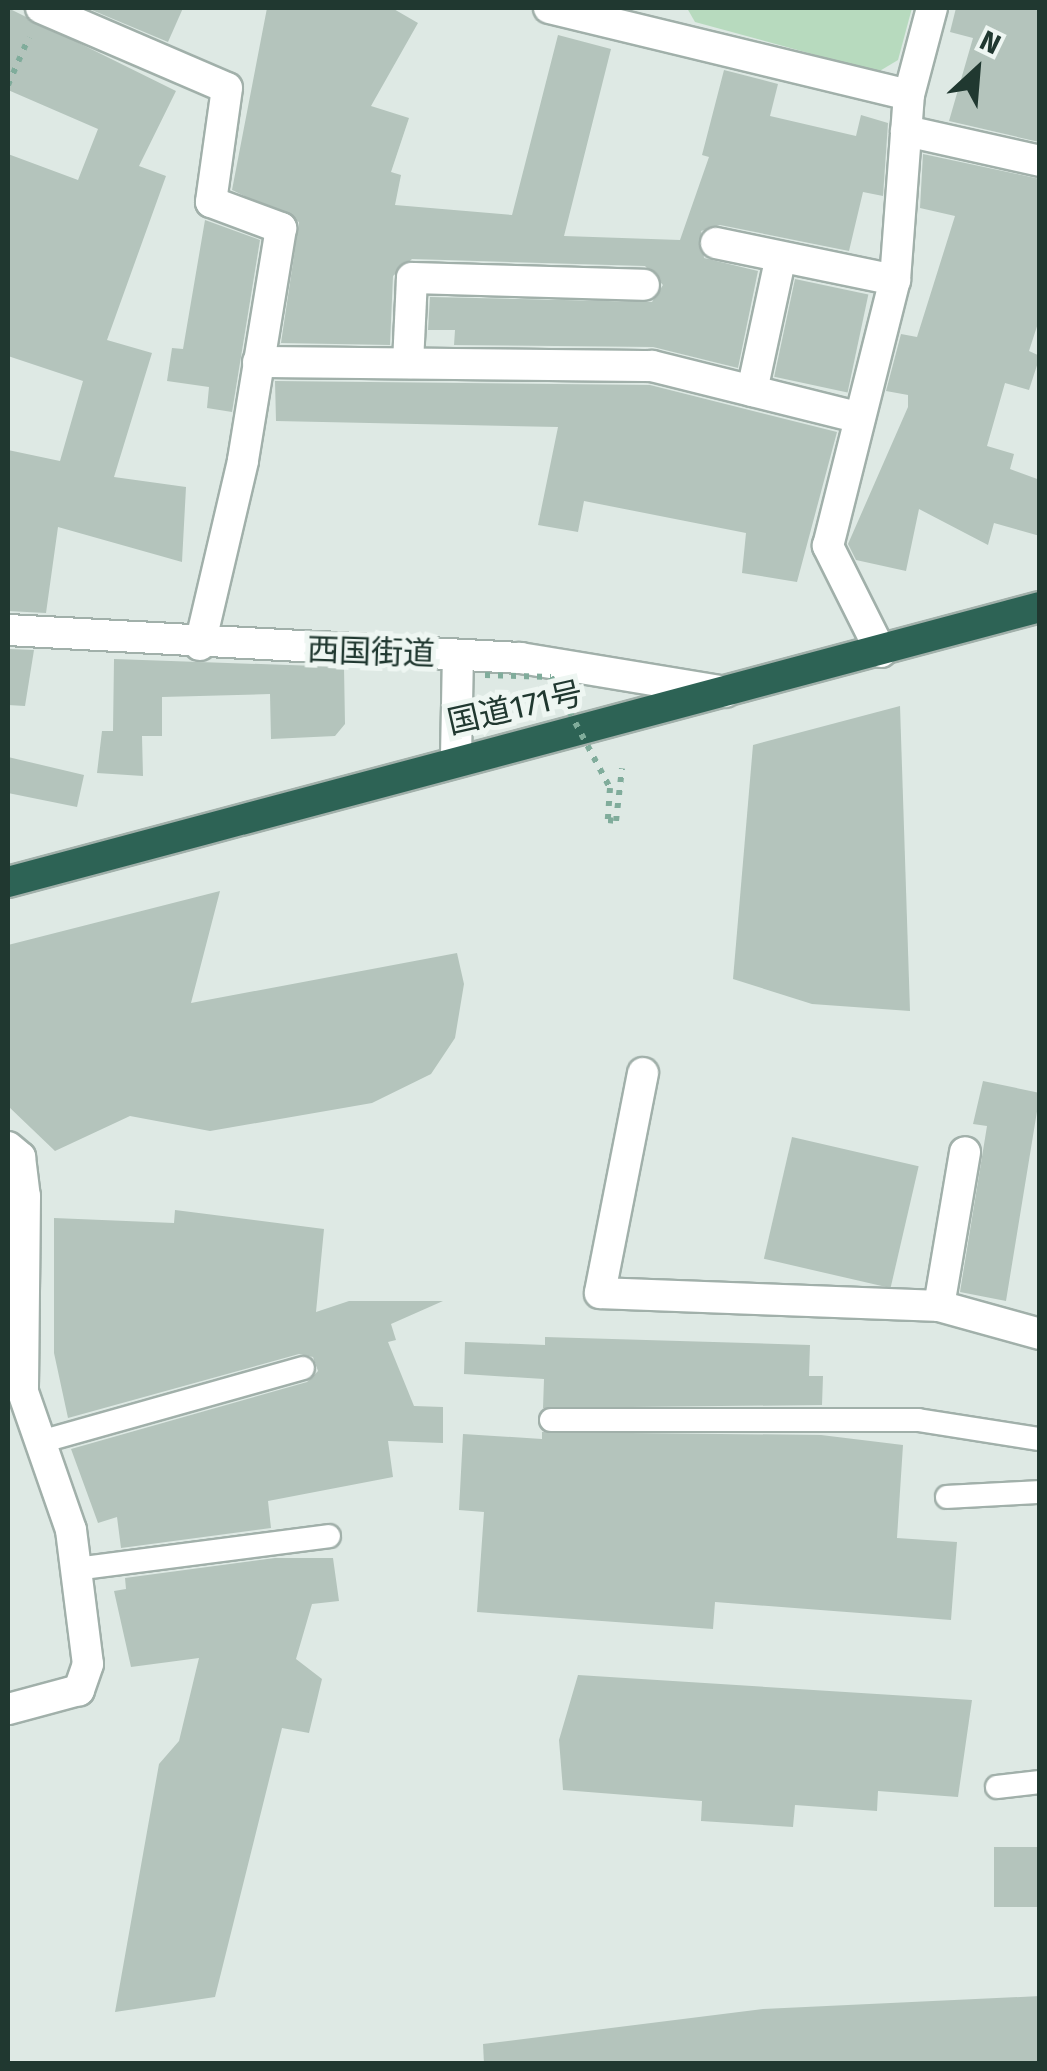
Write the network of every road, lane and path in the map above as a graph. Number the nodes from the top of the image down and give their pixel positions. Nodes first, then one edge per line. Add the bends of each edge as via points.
1 (549, 8) edge
2 (932, 8) edge
3 (41, 10) edge
4 (655, 21) edge
5 (8, 85) edge
6 (908, 95) junction
7 (906, 131) junction
8 (1040, 162) edge
9 (716, 243) dead end
10 (780, 260) junction
11 (894, 280) junction
12 (644, 285) dead end
13 (258, 362) junction
14 (408, 364) junction
15 (752, 390) junction
16 (860, 418) junction
17 (1040, 607) edge
18 (8, 630) edge
19 (200, 645) junction
20 (880, 652) junction
21 (458, 655) junction
22 (485, 675) dead end
23 (732, 694) junction
24 (456, 757) junction
25 (622, 768) dead end
26 (8, 882) edge
27 (643, 1073) dead end
28 (8, 1147) edge
29 (965, 1152) dead end
30 (940, 1306) junction
31 (1040, 1334) edge
32 (303, 1368) dead end
33 (551, 1420) dead end
34 (1040, 1439) edge
35 (40, 1442) junction
36 (1040, 1492) edge
37 (947, 1497) dead end
38 (329, 1536) dead end
39 (76, 1570) junction
40 (8, 1709) edge
41 (1040, 1782) edge
42 (998, 1787) dead end

1 - 4 street
2 - 6 street
3 - 5 path
3 - 13 street via 228,88 212,202 281,228
4 - 6 street
6 - 7 street
7 - 8 street
7 - 11 street
9 - 10 street
10 - 11 street
10 - 15 street
11 - 16 street
12 - 14 street via 412,278
13 - 14 street
13 - 19 street
14 - 15 street via 652,366
15 - 16 street
16 - 20 street via 828,546
17 - 20 highway, 国道171号
18 - 19 street, 西国街道
19 - 21 street, 西国街道
20 - 23 highway, 国道171号
21 - 23 street, 西国街道
21 - 24 street
22 - 25 path, bridge via 551,677 610,788 608,820 616,821
23 - 24 highway, 国道171号
24 - 26 highway, 国道171号
27 - 30 street via 600,1293
28 - 35 street via 20,1157 25,1196 23,1392
29 - 30 street
30 - 31 street
32 - 35 lane
33 - 34 lane via 918,1420
35 - 39 street
36 - 37 lane
38 - 39 lane
39 - 40 street via 88,1664 79,1690
41 - 42 lane

